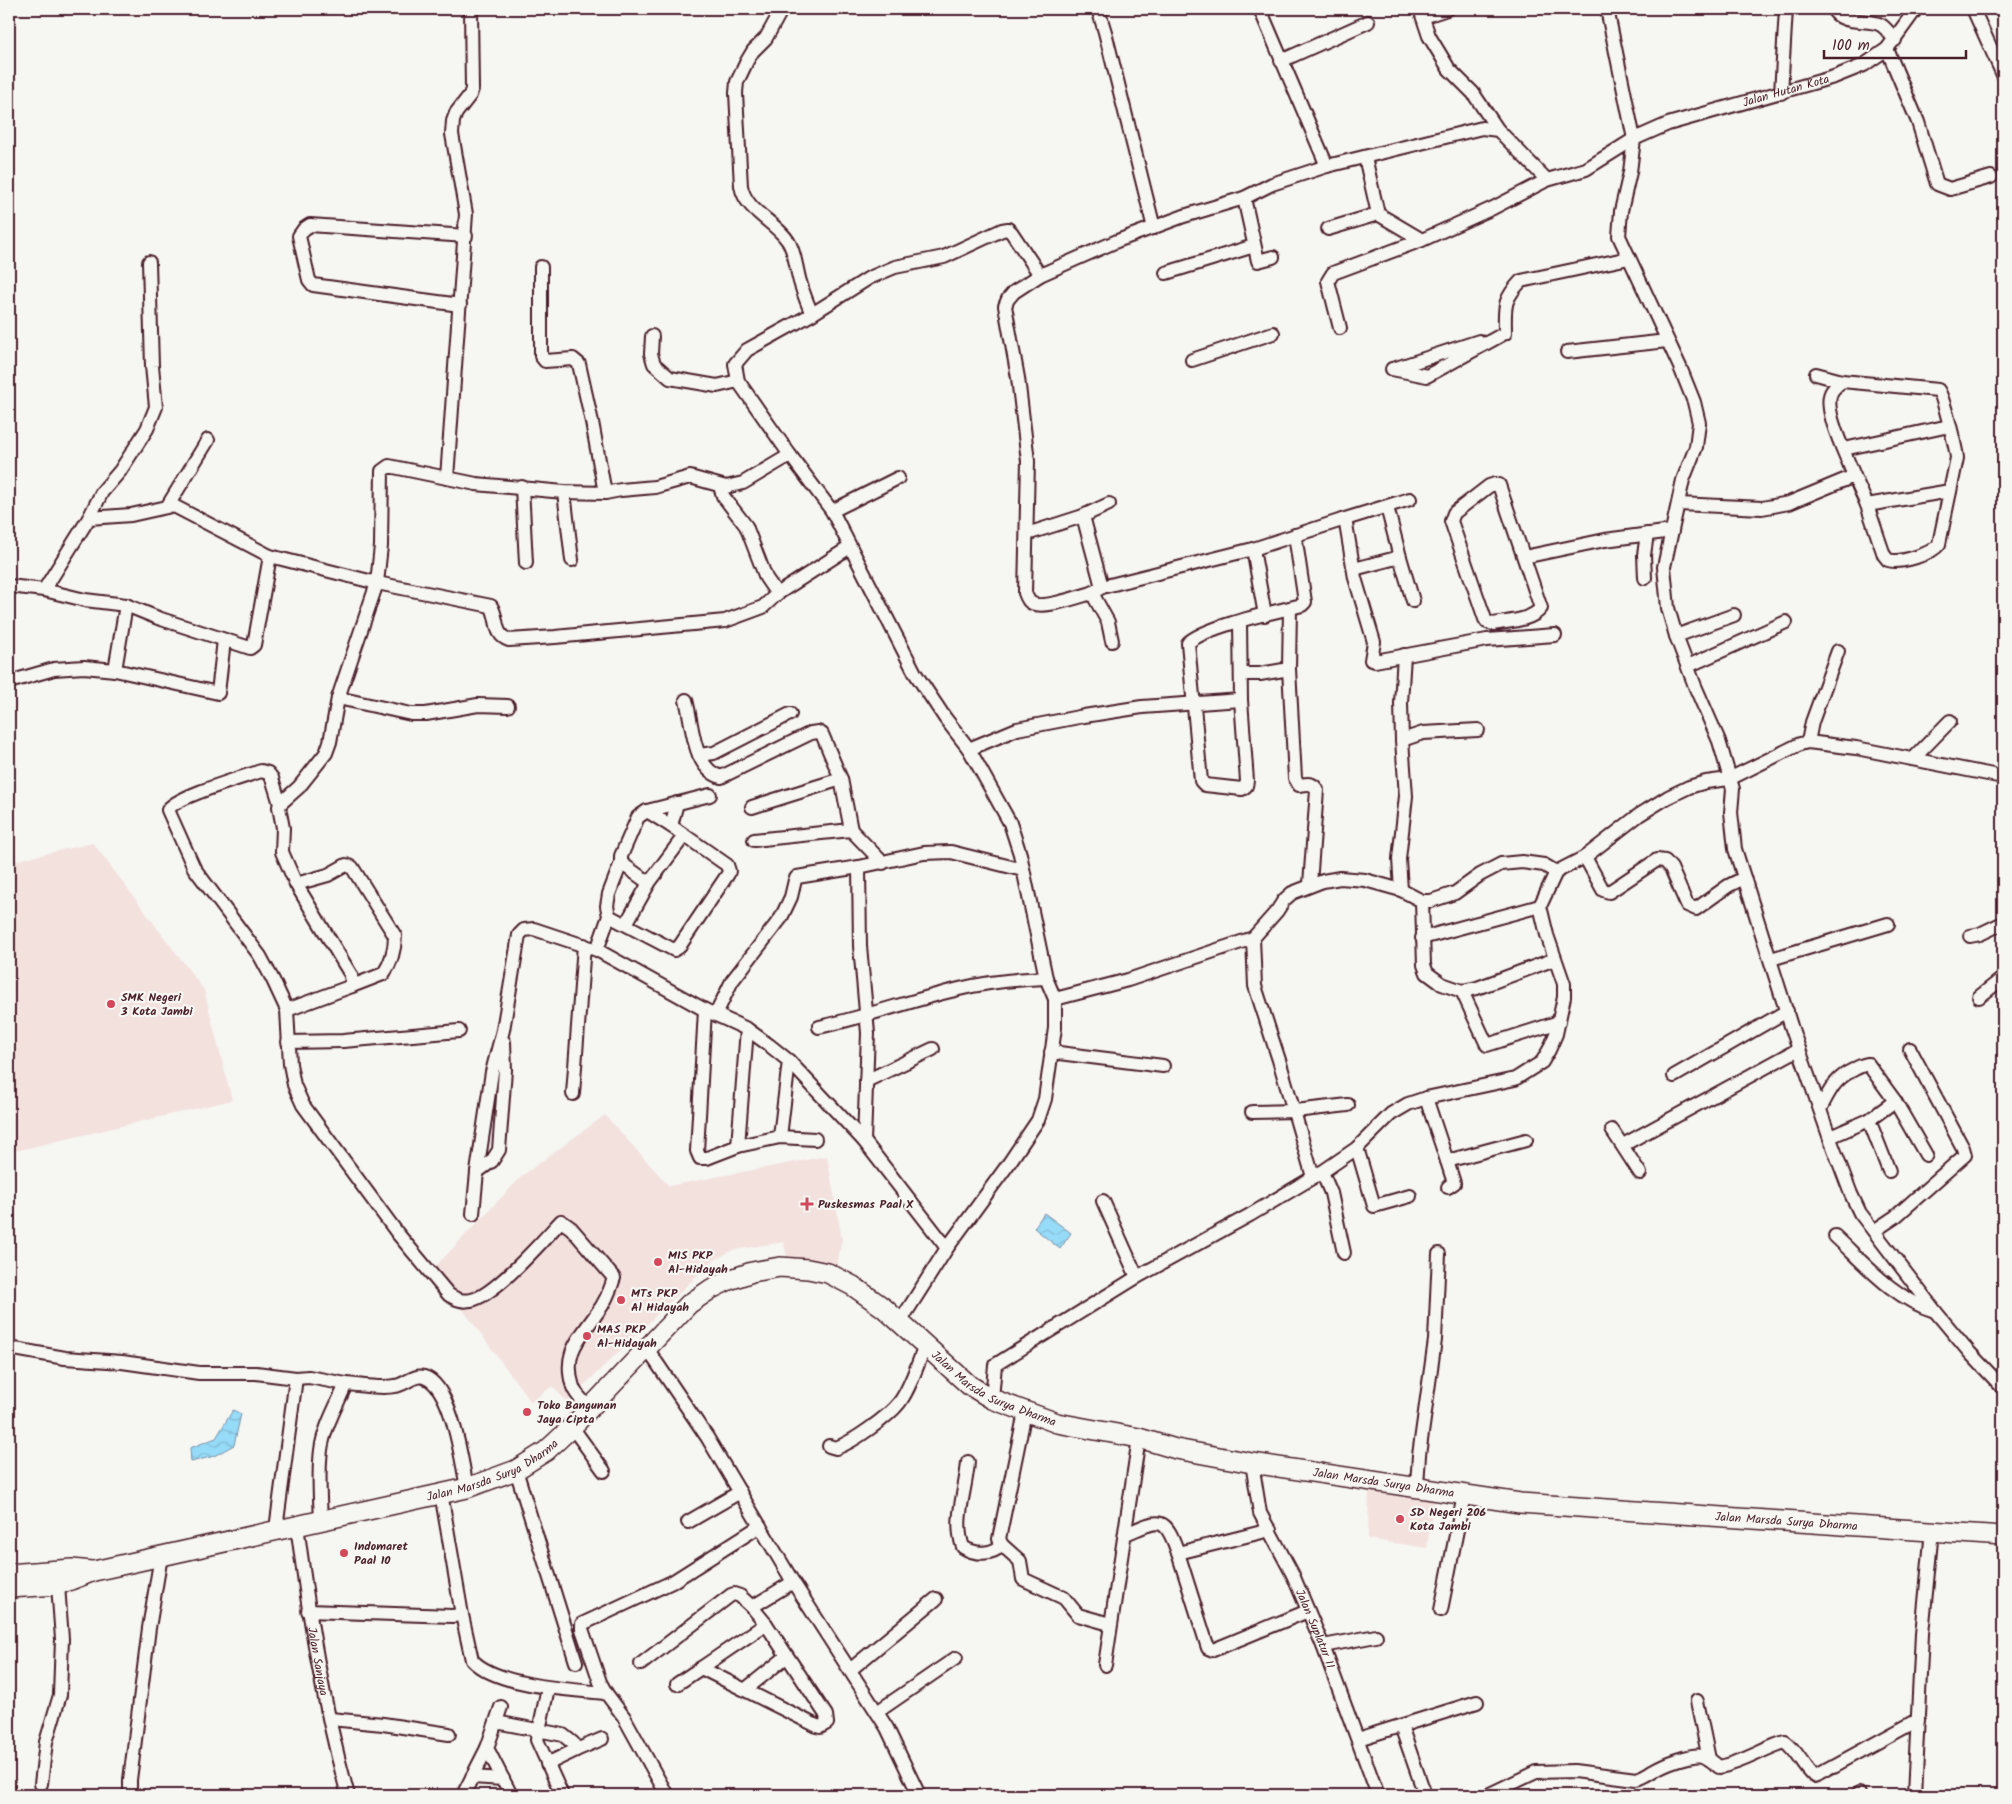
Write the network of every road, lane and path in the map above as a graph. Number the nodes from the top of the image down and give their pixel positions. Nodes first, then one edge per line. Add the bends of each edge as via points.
1 (471, 9) edge
2 (782, 9) edge
3 (1098, 9) edge
4 (1260, 9) edge
5 (1447, 9) edge
6 (1607, 9) edge
7 (1786, 9) edge
8 (1833, 9) edge
9 (1916, 9) edge
10 (1978, 11) edge
11 (1422, 13) edge
12 (1368, 22) dead end
13 (1891, 45) junction
14 (1281, 61) junction
15 (2003, 75) edge
16 (1780, 93) junction
17 (1498, 130) junction
18 (1634, 139) junction
19 (1364, 157) junction
20 (1327, 166) junction
21 (1991, 177) dead end
22 (1547, 180) junction
23 (1244, 198) junction
24 (1378, 214) junction
25 (1154, 228) junction
26 (1328, 229) dead end
27 (466, 236) junction
28 (1422, 240) junction
29 (1254, 246) junction
30 (1273, 257) dead end
31 (1629, 258) junction
32 (149, 262) dead end
33 (541, 267) dead end
34 (1166, 273) dead end
35 (1040, 276) junction
36 (460, 305) junction
37 (812, 314) junction
38 (1340, 328) dead end
39 (1273, 333) dead end
40 (1505, 333) junction
41 (652, 336) dead end
42 (1667, 340) junction
43 (1567, 352) dead end
44 (1192, 360) dead end
45 (1816, 374) dead end
46 (738, 381) junction
47 (1842, 381) junction
48 (1949, 426) junction
49 (208, 440) dead end
50 (1844, 449) junction
51 (790, 455) junction
52 (1854, 476) junction
53 (447, 478) junction
54 (898, 478) dead end
55 (720, 486) junction
56 (522, 487) junction
57 (1950, 491) junction
58 (564, 492) junction
59 (605, 493) junction
60 (1410, 499) dead end
61 (170, 504) junction
62 (1109, 504) dead end
63 (1678, 504) junction
64 (1867, 505) junction
65 (1386, 507) junction
66 (832, 511) junction
67 (1083, 516) junction
68 (90, 518) junction
69 (1342, 520) junction
70 (1672, 531) junction
71 (1027, 534) junction
72 (1647, 534) junction
73 (1295, 535) junction
74 (850, 547) junction
75 (1253, 549) junction
76 (270, 556) junction
77 (1400, 557) junction
78 (1524, 557) junction
79 (572, 560) dead end
80 (526, 563) dead end
81 (1354, 569) junction
82 (1645, 578) dead end
83 (377, 583) junction
84 (9, 586) edge
85 (44, 590) junction
86 (1097, 590) junction
87 (777, 594) junction
88 (1413, 601) dead end
89 (126, 605) junction
90 (1290, 608) junction
91 (1265, 615) junction
92 (1734, 615) dead end
93 (1240, 622) junction
94 (1488, 622) junction
95 (1786, 622) dead end
96 (1555, 635) dead end
97 (1676, 636) junction
98 (224, 640) junction
99 (1487, 640) junction
100 (1112, 641) dead end
101 (1838, 651) dead end
102 (1404, 655) junction
103 (1688, 666) junction
104 (1289, 669) junction
105 (115, 670) junction
106 (1241, 674) junction
107 (9, 682) edge
108 (338, 698) junction
109 (686, 700) dead end
110 (1242, 700) junction
111 (1193, 704) junction
112 (508, 706) dead end
113 (790, 714) dead end
114 (1950, 721) dead end
115 (1478, 730) dead end
116 (1402, 740) junction
117 (1808, 742) junction
118 (969, 749) junction
119 (699, 755) junction
120 (1914, 759) junction
121 (2003, 777) edge
122 (841, 779) junction
123 (1729, 779) junction
124 (710, 794) dead end
125 (677, 803) junction
126 (280, 804) junction
127 (752, 807) dead end
128 (647, 811) junction
129 (671, 826) junction
130 (851, 830) junction
131 (684, 836) junction
132 (754, 840) dead end
133 (1586, 858) junction
134 (621, 863) junction
135 (882, 863) junction
136 (859, 867) junction
137 (1023, 870) junction
138 (1556, 872) junction
139 (1744, 878) junction
140 (649, 883) junction
141 (296, 884) junction
142 (1310, 884) junction
143 (1402, 890) junction
144 (1422, 901) junction
145 (1540, 906) junction
146 (609, 916) junction
147 (2003, 923) edge
148 (626, 924) junction
149 (1888, 924) dead end
150 (1970, 936) dead end
151 (1253, 938) junction
152 (1422, 938) junction
153 (584, 945) junction
154 (597, 950) junction
155 (1555, 959) junction
156 (1771, 959) junction
157 (1046, 978) junction
158 (2003, 978) edge
159 (352, 986) junction
160 (1462, 991) junction
161 (1979, 997) dead end
162 (1055, 999) junction
163 (287, 1010) junction
164 (1787, 1011) junction
165 (710, 1012) junction
166 (867, 1016) junction
167 (1559, 1022) junction
168 (818, 1028) dead end
169 (747, 1029) junction
170 (503, 1030) junction
171 (459, 1031) dead end
172 (288, 1042) junction
173 (1799, 1049) junction
174 (1910, 1049) dead end
175 (933, 1050) dead end
176 (1051, 1052) junction
177 (789, 1061) junction
178 (1163, 1066) dead end
179 (1674, 1076) dead end
180 (866, 1082) junction
181 (573, 1094) dead end
182 (1426, 1098) junction
183 (1896, 1101) junction
184 (1348, 1105) dead end
185 (1820, 1109) junction
186 (1295, 1111) junction
187 (1252, 1112) dead end
188 (1869, 1120) junction
189 (1612, 1130) dead end
190 (1830, 1137) junction
191 (780, 1138) junction
192 (815, 1139) dead end
193 (864, 1140) junction
194 (1526, 1140) dead end
195 (738, 1146) junction
196 (1623, 1146) junction
197 (1357, 1148) junction
198 (1926, 1155) dead end
199 (1447, 1161) junction
200 (1890, 1171) dead end
201 (477, 1172) junction
202 (1640, 1173) dead end
203 (1318, 1175) junction
204 (1448, 1187) dead end
205 (1410, 1196) dead end
206 (1103, 1201) dead end
207 (473, 1214) dead end
208 (1874, 1231) junction
209 (1835, 1236) dead end
210 (947, 1248) junction
211 (1344, 1253) dead end
212 (1439, 1254) dead end
213 (1137, 1277) junction
214 (1935, 1310) junction
215 (900, 1322) junction
216 (925, 1346) junction
217 (646, 1347) junction
218 (9, 1348) edge
219 (296, 1378) junction
220 (346, 1384) junction
221 (2003, 1387) edge
222 (992, 1399) junction
223 (589, 1408) junction
224 (1025, 1412) junction
225 (572, 1427) junction
226 (1139, 1438) junction
227 (830, 1446) dead end
228 (968, 1462) dead end
229 (1252, 1464) junction
230 (516, 1470) junction
231 (604, 1471) dead end
232 (1417, 1486) junction
233 (467, 1488) junction
234 (740, 1492) junction
235 (441, 1493) junction
236 (1464, 1495) junction
237 (321, 1520) junction
238 (688, 1522) dead end
239 (297, 1525) junction
240 (760, 1526) junction
241 (276, 1529) junction
242 (1270, 1530) junction
243 (1932, 1530) junction
244 (1126, 1534) junction
245 (2003, 1536) edge
246 (1002, 1545) junction
247 (1178, 1553) junction
248 (161, 1556) junction
249 (94, 1571) junction
250 (9, 1574) edge
251 (793, 1582) junction
252 (58, 1585) junction
253 (9, 1588) edge
254 (936, 1599) dead end
255 (752, 1606) junction
256 (1441, 1610) dead end
257 (308, 1611) junction
258 (1308, 1611) junction
259 (462, 1615) junction
260 (766, 1624) junction
261 (1110, 1624) junction
262 (1376, 1636) dead end
263 (1323, 1646) junction
264 (786, 1657) junction
265 (956, 1658) dead end
266 (576, 1662) dead end
267 (642, 1664) dead end
268 (1105, 1665) dead end
269 (701, 1668) junction
270 (850, 1670) junction
271 (677, 1684) dead end
272 (548, 1688) junction
273 (746, 1689) junction
274 (606, 1693) junction
275 (1477, 1702) dead end
276 (1697, 1702) dead end
277 (501, 1707) dead end
278 (877, 1712) junction
279 (330, 1719) junction
280 (1918, 1720) junction
281 (496, 1722) junction
282 (1401, 1726) junction
283 (539, 1730) junction
284 (449, 1734) dead end
285 (602, 1739) dead end
286 (1358, 1739) junction
287 (488, 1748) junction
288 (576, 1750) junction
289 (1709, 1759) junction
290 (547, 1764) junction
291 (472, 1777) junction
292 (503, 1780) junction
293 (41, 1784) dead end
294 (130, 1795) edge
295 (348, 1795) edge
296 (463, 1795) edge
297 (511, 1795) edge
298 (562, 1795) edge
299 (667, 1795) edge
300 (919, 1795) edge
301 (1378, 1795) edge
302 (1425, 1795) edge
303 (1488, 1795) edge
304 (1914, 1795) edge

1 - 27 street via 472,89 456,113 452,134 466,214
2 - 37 street via 766,38 753,51 737,82 741,186 748,203 788,241
3 - 25 street
4 - 14 street
5 - 11 street
6 - 18 street
7 - 16 street
8 - 13 street via 1838,16 1880,24
9 - 13 street, Jalan Hutan Kota
10 - 15 street
11 - 17 street via 1429,36 1449,69 1473,93
12 - 14 street
13 - 16 street, Jalan Hutan Kota via 1856,68
13 - 21 street via 1937,184 1950,189
14 - 20 street
16 - 18 street, Jalan Hutan Kota via 1668,124
17 - 19 street via 1482,128
17 - 22 street
18 - 22 street, Jalan Hutan Kota via 1586,169
18 - 31 street via 1619,236
19 - 20 street
19 - 24 street
20 - 23 street via 1272,184
22 - 28 street, Jalan Hutan Kota
23 - 25 street
23 - 29 street
24 - 26 street
24 - 28 street
25 - 35 street
27 - 36 street
27 - 36 street via 310,225 299,236 313,285
28 - 38 street, Jalan Hutan Kota via 1333,272 1328,281
29 - 30 street via 1258,261
29 - 34 street
31 - 40 street via 1521,281 1505,302
31 - 42 street
32 - 68 street via 156,407 147,429 102,492
33 - 59 street via 541,356 545,361 573,359 579,364
35 - 37 street via 1008,229 944,257 895,267 869,278
35 - 71 street via 1014,292 1005,306 1028,461
36 - 53 street
37 - 46 street via 738,358 734,364
39 - 44 street
40 - 40 street via 1458,348 1392,369 1427,376
41 - 46 street via 654,364 670,378 717,386
42 - 43 street
42 - 63 street via 1694,402 1699,423 1696,447
45 - 47 street
46 - 51 street
47 - 48 street via 1938,390 1942,394
47 - 50 street via 1832,392 1829,402
48 - 50 street
48 - 57 street via 1957,458
49 - 61 street
50 - 52 street
51 - 55 street via 743,483
51 - 66 street
52 - 63 street via 1788,503 1762,508
52 - 64 street
53 - 56 street via 476,484
53 - 83 street via 389,466 382,471 382,546
54 - 66 street
55 - 59 street via 690,477 655,487
55 - 87 street via 746,526 766,578
56 - 58 street
56 - 80 street
57 - 64 street
57 - 64 street via 1937,548 1933,552 1897,561 1884,556
58 - 59 street
58 - 79 street
60 - 65 street
61 - 68 street via 131,515
61 - 76 street
62 - 67 street
63 - 70 street
65 - 69 street
65 - 77 street
66 - 74 street
67 - 71 street
67 - 86 street
68 - 85 street
69 - 73 street
69 - 81 street via 1346,524
70 - 72 street
70 - 97 street via 1664,567 1668,608
71 - 86 street via 1028,601 1034,605 1048,605
72 - 78 street
72 - 82 street
73 - 75 street
73 - 90 street via 1306,598 1302,605
74 - 87 street
74 - 118 street via 915,673
75 - 86 street
75 - 91 street
76 - 83 street
76 - 98 street via 254,645 246,648
77 - 81 street
77 - 88 street
78 - 94 street via 1541,608 1529,617 1493,624
78 - 94 street via 1499,486 1489,486 1451,516
81 - 102 street via 1374,642 1372,660
83 - 87 street via 491,606 496,612 498,632 509,640 725,620 763,607
83 - 108 street
84 - 85 street
85 - 89 street
86 - 100 street
89 - 98 street
89 - 105 street
90 - 91 street
90 - 104 street
91 - 93 street
92 - 97 street
93 - 106 street
93 - 111 street via 1199,634 1188,643
94 - 99 street
95 - 103 street
96 - 99 street
97 - 103 street
98 - 105 street via 218,694
99 - 102 street
101 - 117 street
102 - 116 street
103 - 123 street via 1719,741
104 - 106 street
104 - 142 street via 1295,778 1299,785 1310,783 1317,790
105 - 107 street via 54,669
106 - 110 street
108 - 112 street via 411,714 478,704
108 - 126 street via 326,752 299,787
109 - 119 street
110 - 111 street
110 - 111 street via 1247,781 1242,789 1205,785 1201,781
111 - 118 street via 1142,707 1017,729
113 - 119 street via 714,753
114 - 120 street
115 - 116 street via 1424,733
116 - 143 street via 1406,796 1399,859
117 - 120 street
117 - 123 street
118 - 137 street via 1010,823
119 - 122 street via 711,771 721,777 811,732 818,732 831,750
120 - 121 street
122 - 127 street
122 - 130 street
123 - 133 street via 1706,782 1668,797 1639,815
123 - 139 street via 1733,789 1731,812 1736,849
124 - 125 street
125 - 128 street
125 - 129 street
126 - 141 street via 282,852
126 - 163 street via 272,778 268,772 261,771 200,791 176,802 168,810 194,868 260,956
128 - 129 street
128 - 134 street via 636,819
129 - 131 street
130 - 132 street
130 - 135 street
131 - 140 street
131 - 148 street via 727,865 728,874 677,949 671,950
133 - 138 street
133 - 139 street via 1604,890 1609,892 1658,860 1666,861 1687,905 1696,909
134 - 140 street
134 - 146 street via 609,894
135 - 136 street
135 - 137 street via 924,853 951,852
136 - 165 street via 797,877 780,918
136 - 166 street via 860,946
137 - 157 street
138 - 144 street via 1544,864 1501,864 1455,893 1431,902
138 - 145 street
139 - 156 street
140 - 148 street
141 - 159 street via 351,975
141 - 159 street via 328,875 346,865 352,867 395,936 395,948 383,974
142 - 143 street via 1340,878 1365,880
142 - 151 street via 1284,900
143 - 144 street
144 - 152 street
145 - 152 street
145 - 155 street
146 - 148 street
146 - 154 street
147 - 150 street
149 - 156 street
151 - 162 street via 1128,980
151 - 186 street via 1255,986
152 - 160 street via 1427,973 1442,984
153 - 154 street
153 - 170 street via 534,929 524,930 519,935
153 - 181 street
154 - 165 street
155 - 160 street
155 - 167 street via 1564,984
156 - 164 street
157 - 162 street
157 - 166 street via 960,988
158 - 161 street
159 - 163 street
160 - 167 street via 1487,1045
162 - 176 street
163 - 172 street
164 - 173 street
164 - 179 street
165 - 169 street
165 - 195 street via 697,1151 700,1158 707,1158
166 - 168 street
166 - 180 street
167 - 182 street via 1550,1050 1531,1071 1496,1084
169 - 177 street
169 - 195 street
170 - 201 street via 492,1072
170 - 201 street via 505,1070 499,1150 492,1161
171 - 172 street via 343,1041
172 - 223 street via 294,1085 303,1105 398,1234 449,1295 466,1301 488,1292 562,1221 614,1278 608,1297 574,1344 571,1355 573,1388
173 - 185 street
173 - 196 street
174 - 208 street via 1965,1155 1895,1217
175 - 180 street
176 - 178 street
176 - 210 street via 1045,1099 1038,1120
177 - 191 street
177 - 193 street
180 - 193 street
182 - 197 street via 1391,1114
182 - 199 street
183 - 185 street via 1871,1066 1862,1065 1840,1076
183 - 188 street
183 - 198 street
184 - 186 street
185 - 190 street
186 - 187 street
186 - 203 street
188 - 190 street
188 - 200 street
189 - 196 street
190 - 208 street via 1851,1194
191 - 192 street
191 - 195 street
193 - 210 street
194 - 199 street
196 - 202 street
197 - 203 street
197 - 205 street via 1374,1206
199 - 204 street via 1454,1183
201 - 207 street
203 - 211 street via 1331,1193
203 - 213 street
206 - 213 street
208 - 214 street
209 - 214 street via 1888,1286 1917,1305
210 - 215 street
212 - 232 street via 1435,1340
213 - 222 street via 995,1365
214 - 221 street
215 - 216 highway, Jalan Marsda Surya Dharma
215 - 217 highway, Jalan Marsda Surya Dharma via 853,1286 828,1273 780,1268 752,1272 711,1289 689,1304
216 - 222 highway, Jalan Marsda Surya Dharma via 969,1385
216 - 227 street via 899,1403 844,1446
217 - 223 highway, Jalan Marsda Surya Dharma
217 - 234 street
218 - 219 street via 65,1358 199,1373 256,1373
219 - 220 street via 309,1377
219 - 241 street
220 - 233 street via 396,1386 417,1377 430,1381 446,1400 452,1414
220 - 237 street via 321,1448
222 - 224 highway, Jalan Marsda Surya Dharma
223 - 225 highway, Jalan Marsda Surya Dharma
224 - 226 highway, Jalan Marsda Surya Dharma via 1057,1423
224 - 246 street via 999,1533
225 - 230 highway, Jalan Marsda Surya Dharma via 546,1451
225 - 231 street
226 - 229 highway, Jalan Marsda Surya Dharma
226 - 244 street
228 - 246 street via 959,1515 963,1547 976,1553 996,1550
229 - 232 highway, Jalan Marsda Surya Dharma
229 - 242 street, Jalan Suplatur II via 1260,1513
230 - 233 highway, Jalan Marsda Surya Dharma
230 - 266 street
232 - 236 highway, Jalan Marsda Surya Dharma
233 - 235 highway, Jalan Marsda Surya Dharma
234 - 238 street
234 - 240 street
235 - 237 highway, Jalan Marsda Surya Dharma
235 - 259 street
236 - 243 highway, Jalan Marsda Surya Dharma via 1520,1503 1772,1522
236 - 256 street
237 - 239 highway, Jalan Marsda Surya Dharma
239 - 241 highway, Jalan Marsda Surya Dharma
239 - 257 street, Jalan Sanjaya
240 - 251 street
240 - 274 street via 672,1582 583,1622 582,1629 595,1672
241 - 248 highway, Jalan Marsda Surya Dharma
242 - 247 street
242 - 258 street, Jalan Suplatur II
243 - 245 highway, Jalan Marsda Surya Dharma
243 - 280 street
244 - 247 street via 1160,1523 1171,1532
244 - 261 street
246 - 261 street via 1020,1561 1023,1579 1064,1598 1078,1615
247 - 258 street via 1210,1650
248 - 249 highway, Jalan Marsda Surya Dharma
248 - 294 street via 149,1628
249 - 250 highway via 72,1569
249 - 252 highway
251 - 255 street
251 - 270 street
252 - 253 highway
252 - 293 street via 62,1639 60,1695 46,1742
254 - 270 street
255 - 260 street
255 - 267 street via 740,1596 731,1595
257 - 259 street
257 - 279 street, Jalan Sanjaya
258 - 263 street, Jalan Suplatur II
259 - 272 street via 470,1656 475,1663 497,1675
260 - 264 street
260 - 269 street
261 - 268 street
262 - 263 street
263 - 286 street, Jalan Suplatur II
264 - 273 street
264 - 273 street via 826,1715 824,1726 817,1726
265 - 278 street
269 - 271 street
269 - 273 street
270 - 278 street
272 - 274 street
272 - 283 street
274 - 299 street via 624,1717
275 - 282 street
276 - 289 street
277 - 281 street
278 - 300 street
279 - 284 street
279 - 295 street, Jalan Sanjaya
280 - 289 street via 1814,1776 1785,1742 1733,1765 1719,1767
280 - 304 street
281 - 283 street
281 - 287 street
282 - 286 street
282 - 302 street
283 - 288 street via 563,1735
283 - 290 street via 538,1743
285 - 288 street
286 - 301 street, Jalan Suplatur II
287 - 291 street
287 - 292 street
288 - 290 street
289 - 303 street via 1701,1755 1688,1756 1636,1779 1574,1771 1536,1772
290 - 298 street
291 - 292 street
291 - 296 street
292 - 297 street

